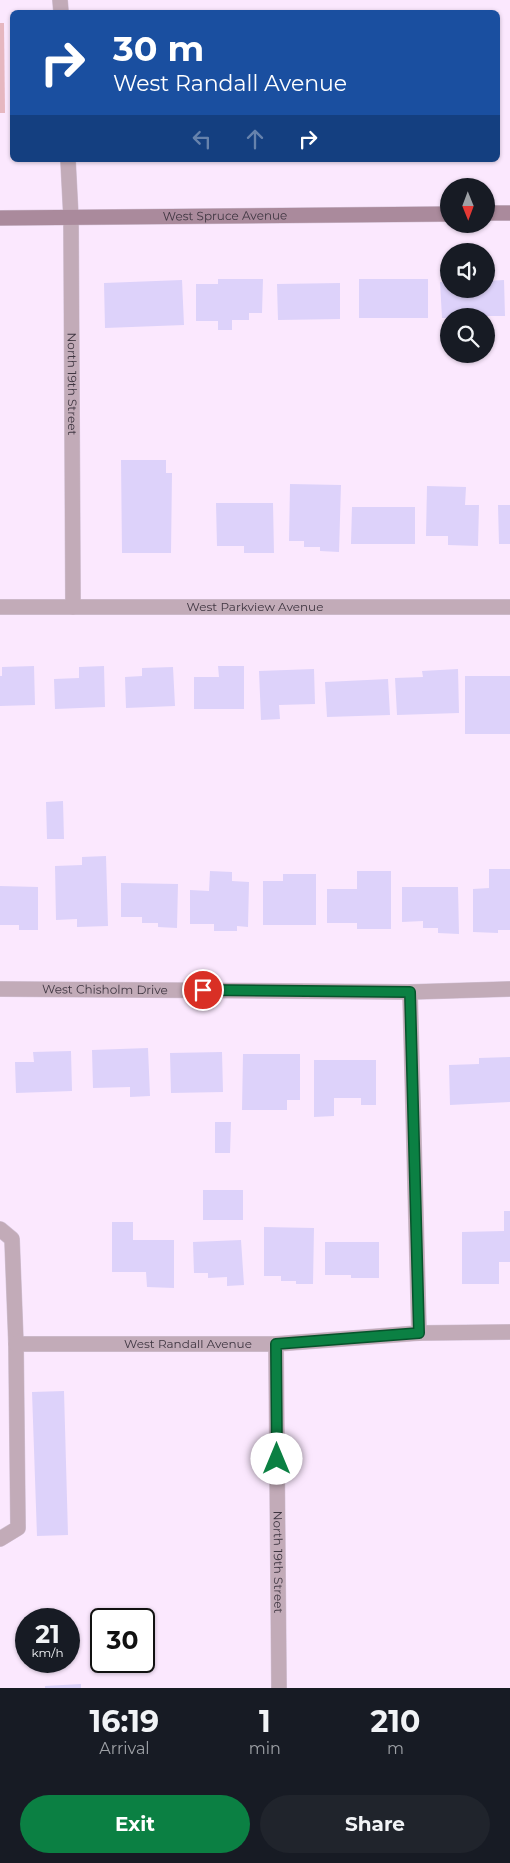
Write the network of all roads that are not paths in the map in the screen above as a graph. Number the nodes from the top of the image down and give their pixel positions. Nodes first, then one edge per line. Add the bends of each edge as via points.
1 (68, 162) edge
2 (495, 213) edge
3 (510, 213) edge
4 (440, 214) edge
5 (0, 218) edge
6 (70, 218) junction
7 (0, 607) edge
8 (73, 607) junction
9 (510, 607) edge
10 (0, 989) edge
11 (510, 989) edge
12 (410, 992) junction
13 (0, 1228) edge
14 (510, 1332) edge
15 (419, 1333) junction
16 (16, 1344) junction
17 (276, 1344) junction
18 (0, 1539) edge
19 (279, 1688) edge

1 - 6 street, North 19th Street
2 - 3 street
4 - 6 street, West Spruce Avenue
5 - 6 street, West Spruce Avenue
6 - 8 street, North 19th Street
7 - 8 street, West Parkview Avenue
8 - 9 street, West Parkview Avenue
10 - 12 street, West Chisholm Drive
11 - 12 street, West Chisholm Drive
12 - 15 street
13 - 16 street via 12,1240
14 - 15 street, West Randall Avenue
15 - 17 street, West Randall Avenue
16 - 17 street, West Randall Avenue
16 - 18 street via 18,1528
17 - 19 street, North 19th Street

